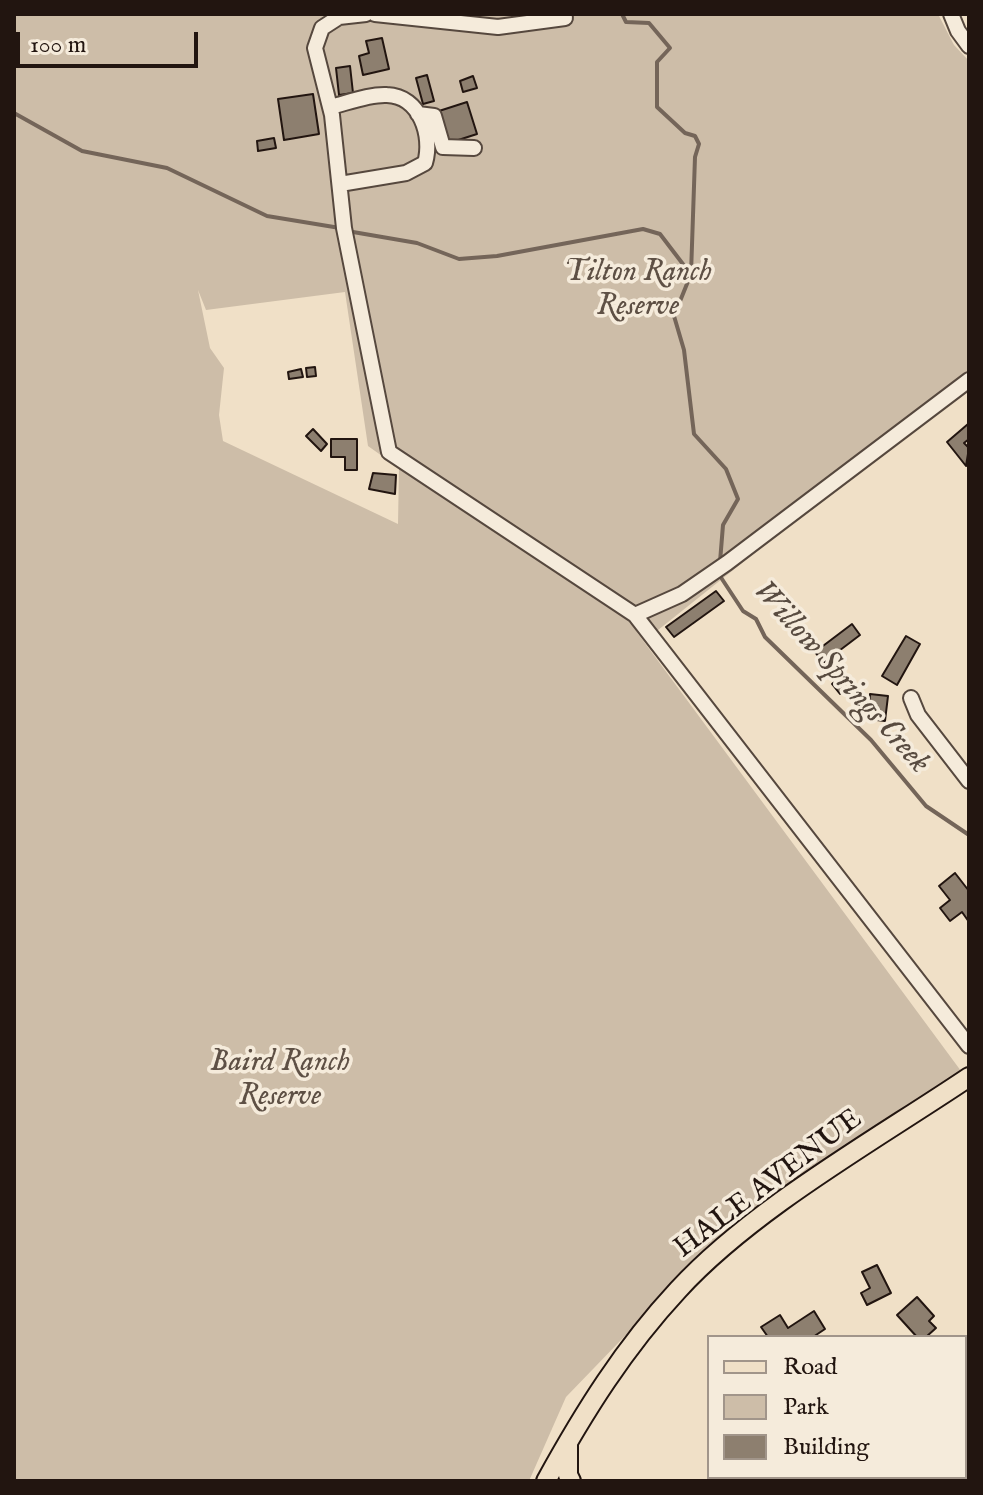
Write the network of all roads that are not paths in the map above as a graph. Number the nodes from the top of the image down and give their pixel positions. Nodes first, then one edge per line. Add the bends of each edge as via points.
1 (366, 14) edge
2 (375, 14) edge
3 (951, 14) edge
4 (565, 18) dead end
5 (969, 46) edge
6 (330, 107) junction
7 (418, 114) junction
8 (474, 148) dead end
9 (340, 184) junction
10 (969, 380) edge
11 (635, 615) junction
12 (911, 698) dead end
13 (969, 781) edge
14 (969, 1046) edge
15 (969, 1077) edge
16 (568, 1442) junction
17 (546, 1481) edge
18 (571, 1481) edge

1 - 6 street via 339,17 322,28 315,48
2 - 4 street via 498,27
3 - 5 street
6 - 7 street via 387,95 408,100
6 - 9 street
7 - 8 street via 434,116 443,147
7 - 9 street via 429,149 425,163 406,173
9 - 11 street via 389,452
10 - 11 street via 727,563 682,594
11 - 14 street
12 - 13 street
15 - 16 main road, HALE AVENUE via 790,1198 679,1288 628,1349
16 - 17 main road, HALE AVENUE
16 - 18 main road

